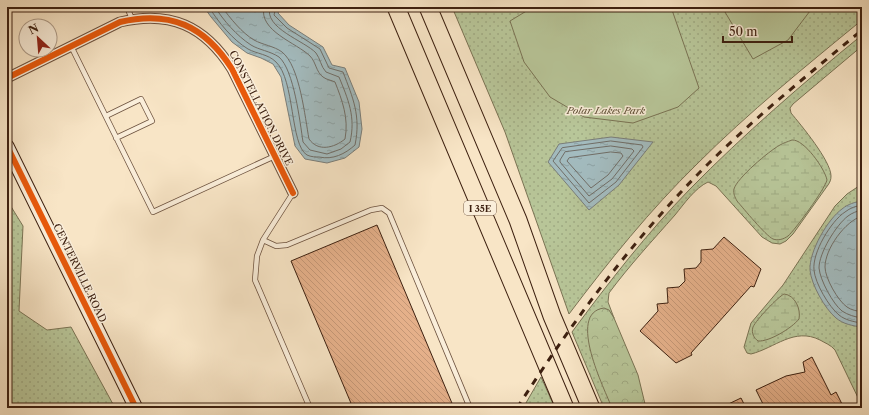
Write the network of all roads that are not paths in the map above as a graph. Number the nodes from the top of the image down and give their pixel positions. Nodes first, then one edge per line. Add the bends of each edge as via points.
1 (128, 7) edge
2 (396, 7) edge
3 (428, 7) edge
4 (132, 19) junction
5 (71, 46) junction
6 (7, 78) edge
7 (106, 116) junction
8 (116, 138) junction
9 (7, 146) edge
10 (275, 156) junction
11 (294, 193) joint
12 (263, 240) junction
13 (136, 408) edge
14 (310, 408) edge
15 (470, 408) edge
16 (565, 408) edge
17 (591, 408) edge

1 - 4 lane
2 - 16 highway, I 35E
3 - 17 highway, I 35E via 518,220 552,316
4 - 5 street, CONSTELLATION DRIVE via 108,27
4 - 10 street, CONSTELLATION DRIVE via 162,18 176,22 202,34 213,43 232,69
5 - 6 street, CONSTELLATION DRIVE
5 - 7 lane
7 - 8 lane
7 - 8 lane via 141,99 144,104 152,122
8 - 10 lane via 152,212
9 - 13 main road, CENTERVILLE ROAD
10 - 11 street, CONSTELLATION DRIVE
11 - 12 lane
12 - 14 lane via 256,256 255,280
12 - 15 lane via 276,246 287,245 371,210 382,208 389,213

